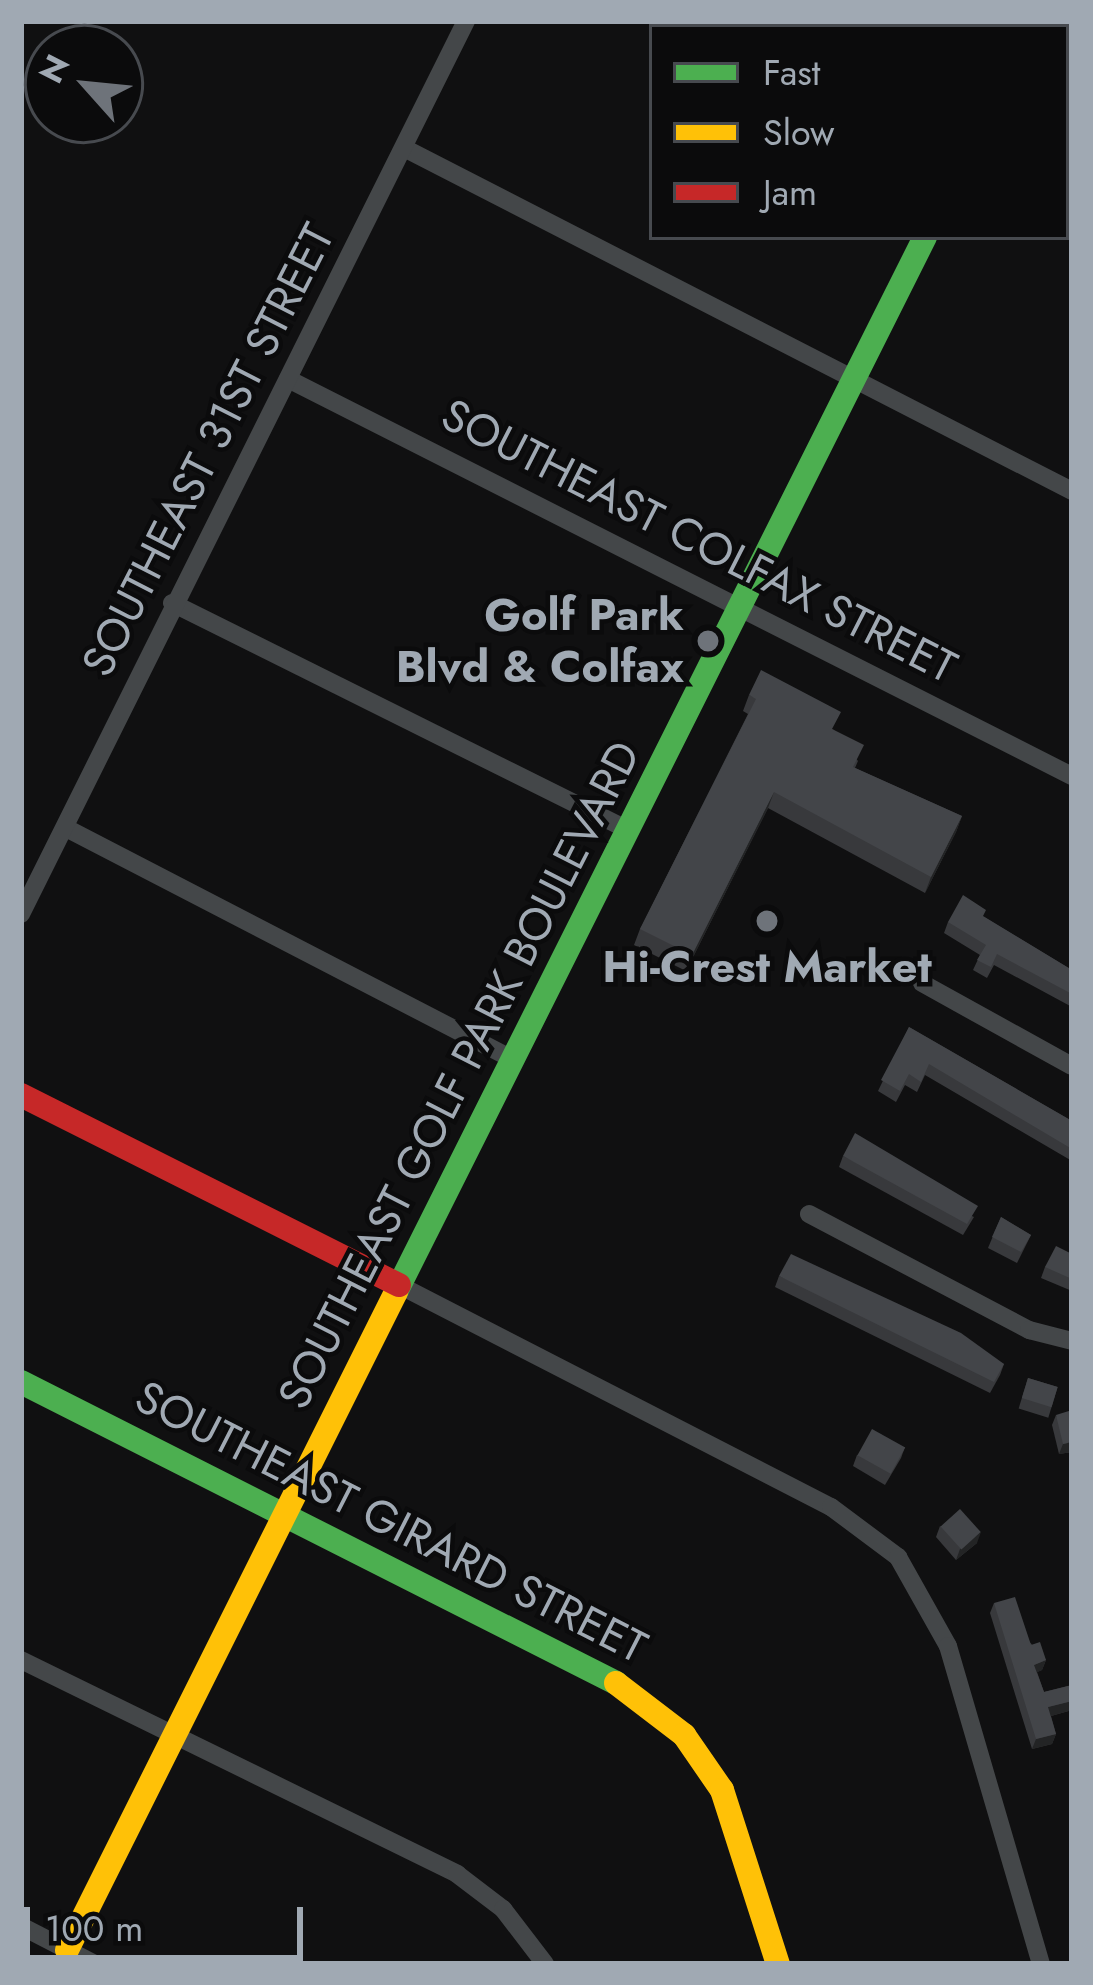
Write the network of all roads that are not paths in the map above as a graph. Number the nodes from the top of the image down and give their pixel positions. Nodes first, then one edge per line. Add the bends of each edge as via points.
1 (466, 21) edge
2 (404, 148) junction
3 (923, 240) edge
4 (855, 376) junction
5 (288, 379) junction
6 (1072, 491) edge
7 (172, 603) junction
8 (741, 605) junction
9 (1072, 776) edge
10 (66, 828) junction
11 (628, 830) junction
12 (21, 914) edge
13 (922, 983) dead end
14 (514, 1060) junction
15 (1072, 1066) edge
16 (21, 1095) edge
17 (809, 1214) dead end
18 (399, 1285) junction
19 (1072, 1341) edge
20 (21, 1382) edge
21 (287, 1514) junction
22 (21, 1660) edge
23 (175, 1736) junction
24 (21, 1926) edge
25 (67, 1950) junction
26 (95, 1964) edge
27 (544, 1964) edge
28 (778, 1964) edge
29 (1041, 1964) edge

1 - 2 street, SOUTHEAST 31ST STREET
2 - 4 street
2 - 5 street, SOUTHEAST 31ST STREET
3 - 4 street, SOUTHEAST GOLF PARK BOULEVARD
4 - 6 street
4 - 8 street, SOUTHEAST GOLF PARK BOULEVARD
5 - 7 street, SOUTHEAST 31ST STREET
5 - 8 street, SOUTHEAST COLFAX STREET
7 - 10 street, SOUTHEAST 31ST STREET
7 - 11 street
8 - 9 street, SOUTHEAST COLFAX STREET
8 - 11 street, SOUTHEAST GOLF PARK BOULEVARD
10 - 12 street, SOUTHEAST 31ST STREET
10 - 14 street
11 - 14 street, SOUTHEAST GOLF PARK BOULEVARD
13 - 15 street
14 - 18 street, SOUTHEAST GOLF PARK BOULEVARD
16 - 18 street
17 - 19 street via 1029,1330
18 - 21 street, SOUTHEAST GOLF PARK BOULEVARD
18 - 29 street via 831,1508 898,1557 948,1646
20 - 21 street, SOUTHEAST GIRARD STREET
21 - 23 street, SOUTHEAST GOLF PARK BOULEVARD
21 - 28 street, SOUTHEAST GIRARD STREET via 610,1676 660,1711 722,1790
22 - 23 street
23 - 25 street, SOUTHEAST GOLF PARK BOULEVARD
23 - 27 street via 457,1874 503,1909
24 - 25 street
25 - 26 street

